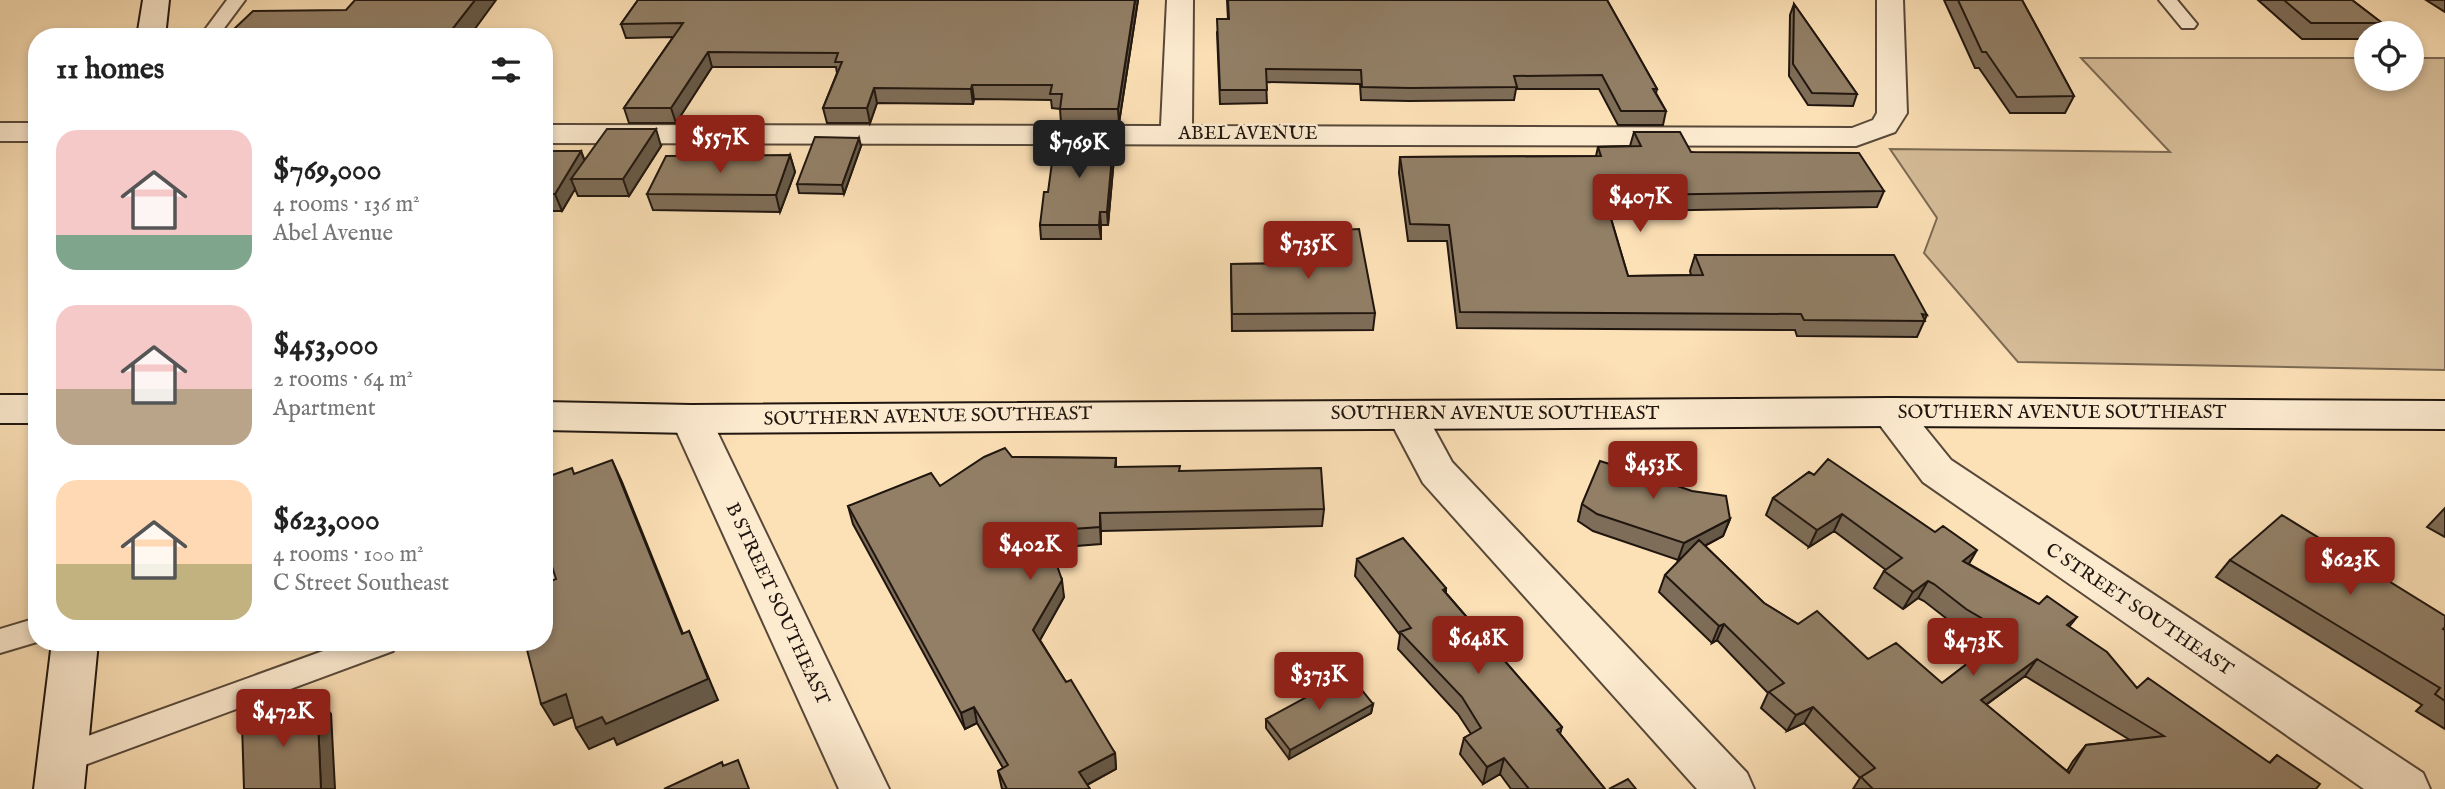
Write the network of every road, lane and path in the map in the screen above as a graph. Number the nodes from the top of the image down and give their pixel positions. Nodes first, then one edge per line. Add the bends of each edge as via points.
1 (156, 0) edge
2 (236, 0) edge
3 (1180, 0) edge
4 (1890, 0) edge
5 (2168, 0) edge
6 (2188, 24) dead end
7 (152, 28) edge
8 (215, 28) edge
9 (0, 132) edge
10 (28, 132) edge
11 (553, 134) edge
12 (1176, 134) junction
13 (0, 409) edge
14 (28, 409) edge
15 (1890, 412) junction
16 (1407, 415) junction
17 (2445, 415) edge
18 (553, 416) edge
19 (691, 419) junction
20 (28, 633) edge
21 (0, 641) edge
22 (74, 651) edge
23 (361, 651) edge
24 (61, 774) edge
25 (864, 789) edge
26 (1729, 789) edge
27 (2405, 789) edge

1 - 7 street
2 - 8 lane
3 - 12 street
4 - 12 street, ABEL AVENUE via 1890,119 1874,132 1856,137
5 - 6 lane
9 - 10 street
11 - 12 street, ABEL AVENUE
13 - 14 street
15 - 16 street, SOUTHERN AVENUE SOUTHEAST
15 - 17 street, SOUTHERN AVENUE SOUTHEAST
15 - 27 street, C STREET SOUTHEAST via 1937,471
16 - 19 street, SOUTHERN AVENUE SOUTHEAST
16 - 26 street via 1437,472
18 - 19 street, SOUTHERN AVENUE SOUTHEAST
19 - 25 street, B STREET SOUTHEAST
20 - 21 lane
22 - 24 street
23 - 24 lane

